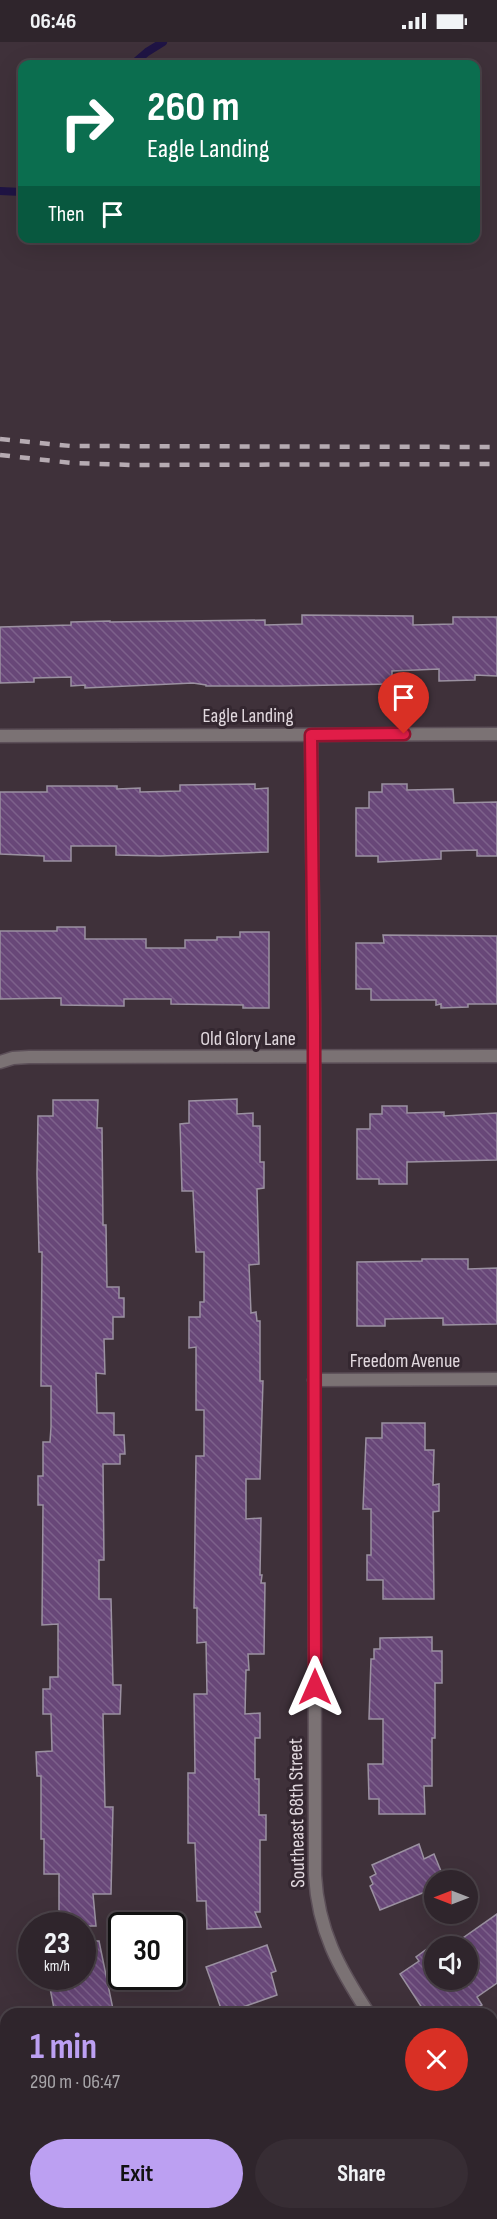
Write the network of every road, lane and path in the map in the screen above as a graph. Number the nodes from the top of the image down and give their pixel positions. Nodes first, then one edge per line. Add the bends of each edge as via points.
1 (497, 734) edge
2 (311, 735) junction
3 (0, 736) edge
4 (497, 1056) edge
5 (314, 1057) junction
6 (0, 1062) edge
7 (497, 1379) edge
8 (314, 1380) junction
9 (365, 2008) edge

1 - 2 street, Eagle Landing
2 - 3 street, Eagle Landing
2 - 5 street, Southeast 68th Street
4 - 5 street, Old Glory Lane
5 - 6 street, Old Glory Lane via 30,1057
5 - 8 street, Southeast 68th Street
7 - 8 street, Freedom Avenue
8 - 9 street, Southeast 68th Street via 316,1898 331,1948

